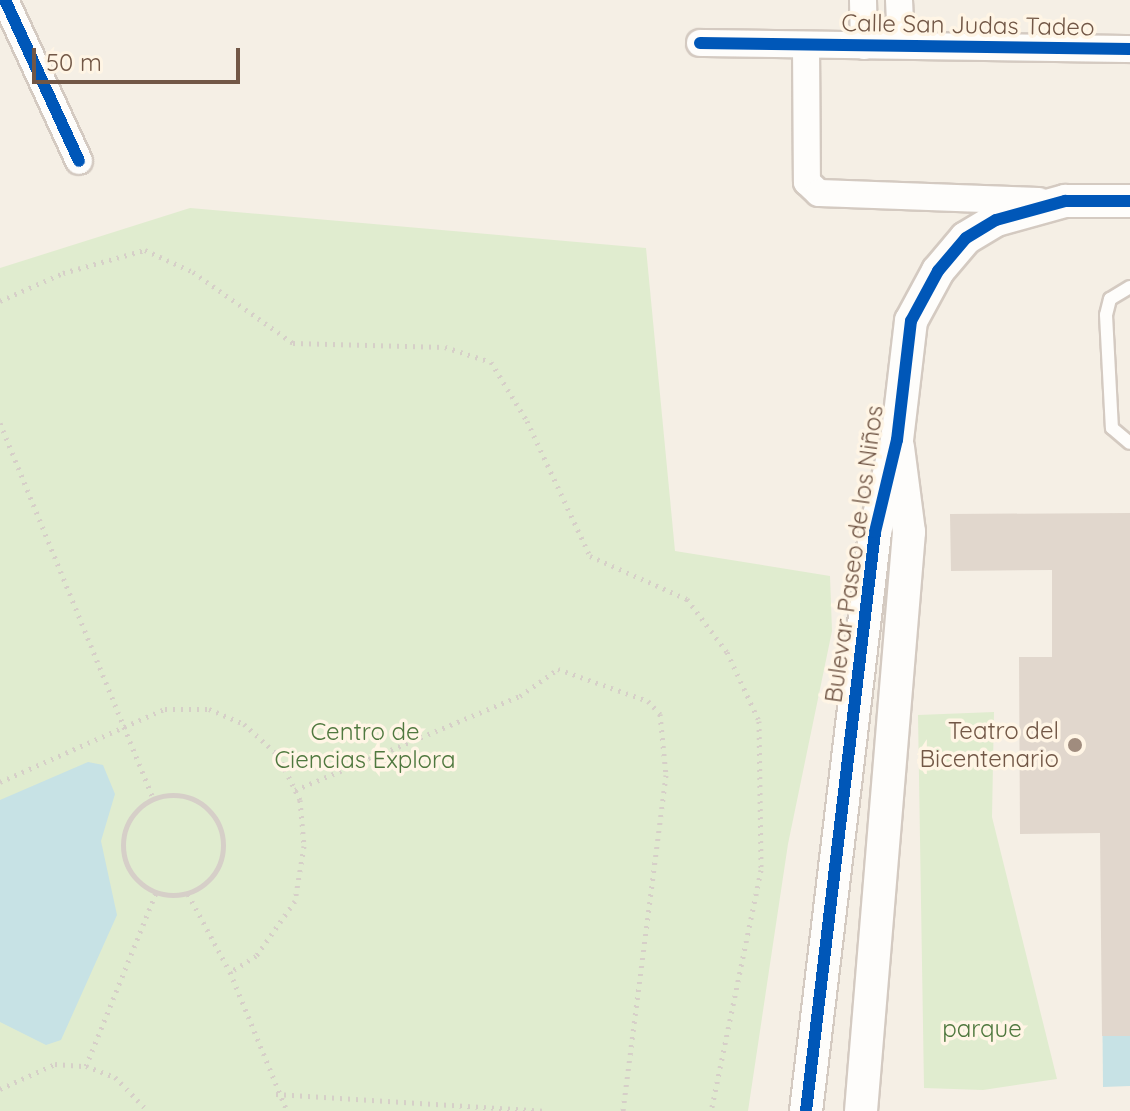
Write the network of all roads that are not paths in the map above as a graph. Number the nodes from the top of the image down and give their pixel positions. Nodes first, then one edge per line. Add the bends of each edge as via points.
1 (5, 0) edge
2 (863, 0) edge
3 (899, 0) edge
4 (700, 43) dead end
5 (901, 44) junction
6 (806, 46) junction
7 (864, 46) junction
8 (1130, 49) edge
9 (79, 161) dead end
10 (1065, 201) junction
11 (1130, 201) edge
12 (1130, 287) edge
13 (897, 440) junction
14 (1130, 443) edge
15 (806, 1111) edge
16 (822, 1111) edge
17 (861, 1111) edge

1 - 9 street
2 - 7 street
3 - 5 street
4 - 6 street, Calle San Judas Tadeo
5 - 7 street, Calle San Judas Tadeo
5 - 8 street, Calle San Judas Tadeo
6 - 7 street, Calle San Judas Tadeo
6 - 10 street via 807,182 819,193
10 - 11 street, Bulevar Paseo de los Niños
10 - 13 street, Bulevar Paseo de los Niños via 996,220 966,238 938,271 911,321
12 - 14 lane via 1110,299 1106,315 1112,428
13 - 15 street, Bulevar Paseo de los Niños via 875,532
13 - 17 street, Bulevar Paseo de los Niños via 909,532
15 - 16 street

